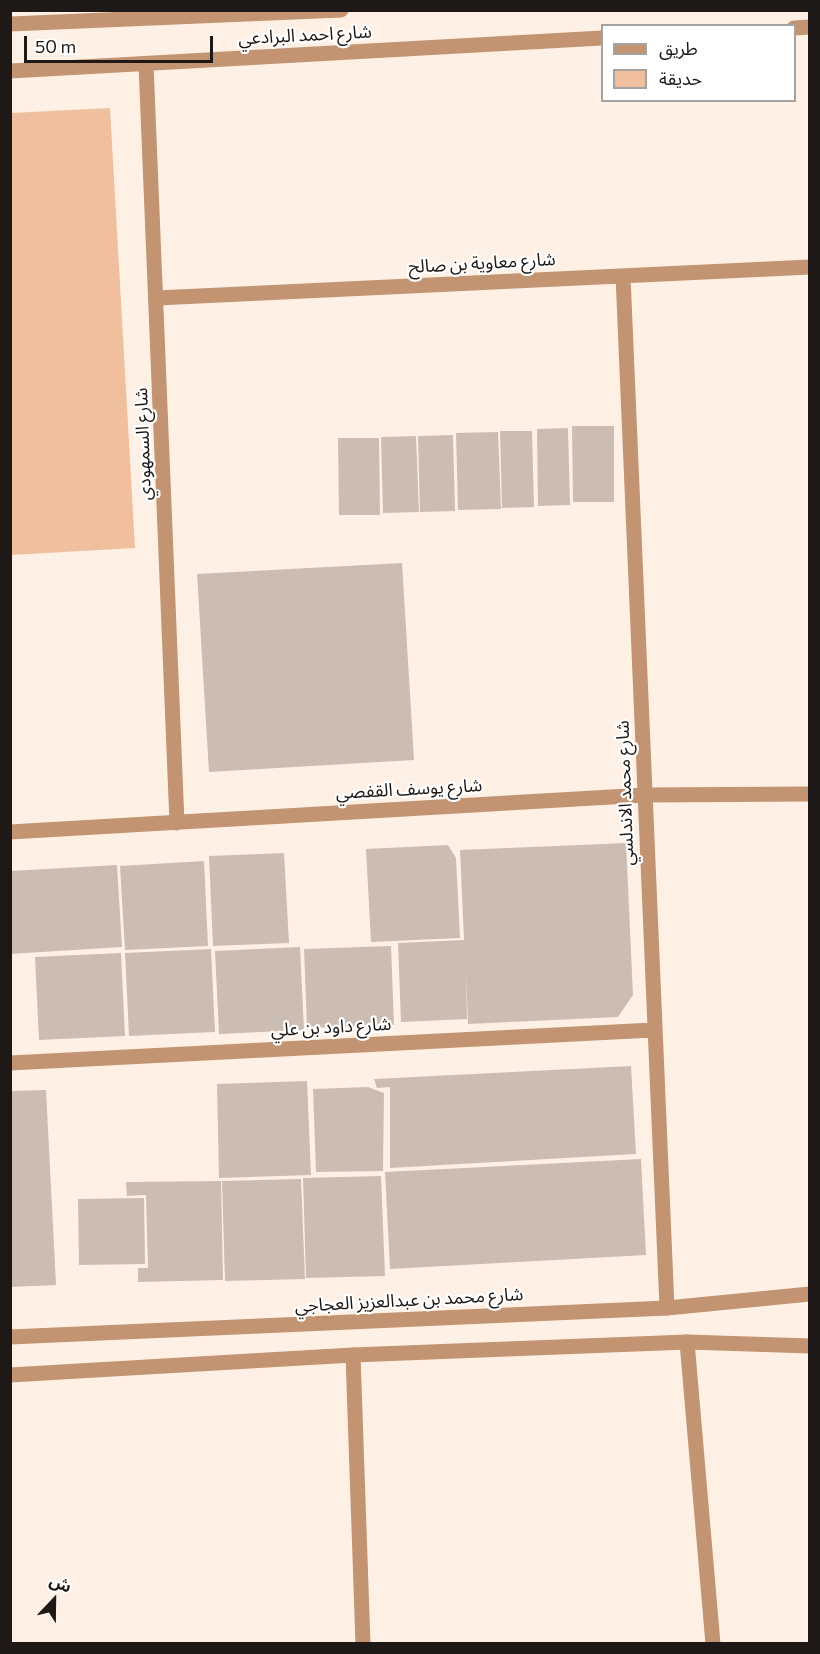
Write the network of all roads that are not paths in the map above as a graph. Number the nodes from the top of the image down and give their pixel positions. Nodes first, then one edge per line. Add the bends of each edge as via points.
1 (341, 10) edge
2 (10, 24) edge
3 (601, 38) edge
4 (146, 64) junction
5 (10, 71) edge
6 (810, 267) edge
7 (623, 276) junction
8 (157, 298) junction
9 (810, 794) edge
10 (645, 795) junction
11 (177, 823) junction
12 (10, 832) edge
13 (653, 1030) junction
14 (10, 1063) edge
15 (810, 1294) edge
16 (666, 1308) junction
17 (10, 1337) edge
18 (687, 1342) junction
19 (810, 1346) edge
20 (353, 1355) junction
21 (10, 1375) edge
22 (363, 1644) edge
23 (713, 1644) edge

1 - 2 street, شارع احمد البرادعي
3 - 4 street, شارع احمد البرادعي
4 - 5 street, شارع احمد البرادعي
4 - 8 street, شارع السمهودي
6 - 7 street, شارع معاوية بن صالح
7 - 8 street, شارع معاوية بن صالح
7 - 10 street, شارع محمد الاندلسي
8 - 11 street, شارع السمهودي
9 - 10 street, شارع يوسف القفصي
10 - 11 street, شارع يوسف القفصي
10 - 13 street, شارع محمد الاندلسي
11 - 12 street, شارع يوسف القفصي
13 - 14 street, شارع داود بن علي
13 - 16 street, شارع محمد الاندلسي
15 - 16 street, شارع محمد بن عبدالعزيز العجاجي
16 - 17 street, شارع محمد بن عبدالعزيز العجاجي
18 - 19 street
18 - 20 street
18 - 23 street
20 - 21 street
20 - 22 street

